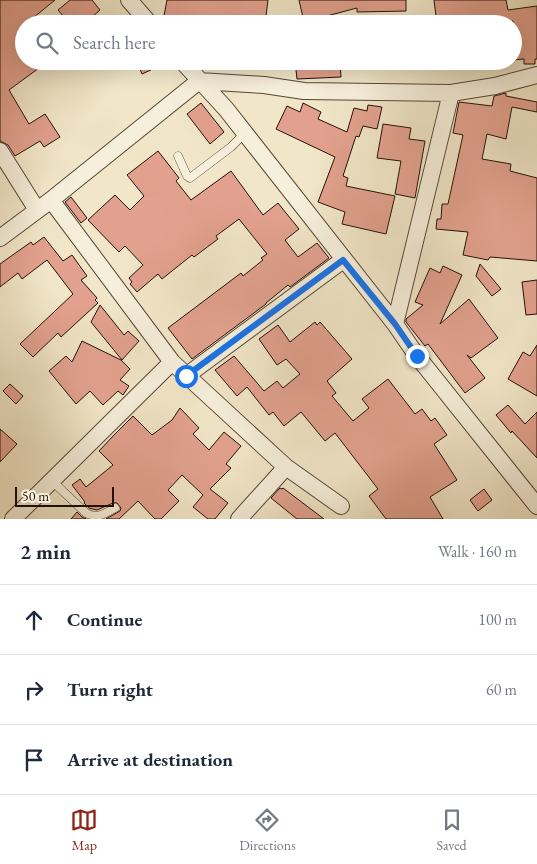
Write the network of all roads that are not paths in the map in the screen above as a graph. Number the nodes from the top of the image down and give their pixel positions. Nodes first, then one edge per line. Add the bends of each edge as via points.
1 (130, 0) edge
2 (142, 15) edge
3 (190, 70) edge
4 (537, 75) edge
5 (199, 81) junction
6 (451, 93) junction
7 (245, 133) junction
8 (0, 151) edge
9 (178, 156) dead end
10 (50, 200) junction
11 (37, 210) junction
12 (0, 238) edge
13 (343, 260) junction
14 (395, 324) junction
15 (172, 362) junction
16 (186, 376) junction
17 (286, 467) junction
18 (51, 480) junction
19 (341, 506) dead end
20 (537, 506) edge
21 (115, 508) dead end
22 (12, 519) edge
23 (239, 519) edge

1 - 2 street
3 - 5 street
4 - 6 street
5 - 6 street via 304,91
5 - 7 street
5 - 10 street
6 - 14 street
7 - 9 lane via 190,178
7 - 13 street
8 - 11 street
10 - 11 street
10 - 15 street
11 - 12 street
13 - 14 street
13 - 16 street
14 - 20 street
15 - 16 street
15 - 18 street
16 - 17 street
17 - 19 street
17 - 23 street
18 - 21 lane via 92,517
18 - 22 street

